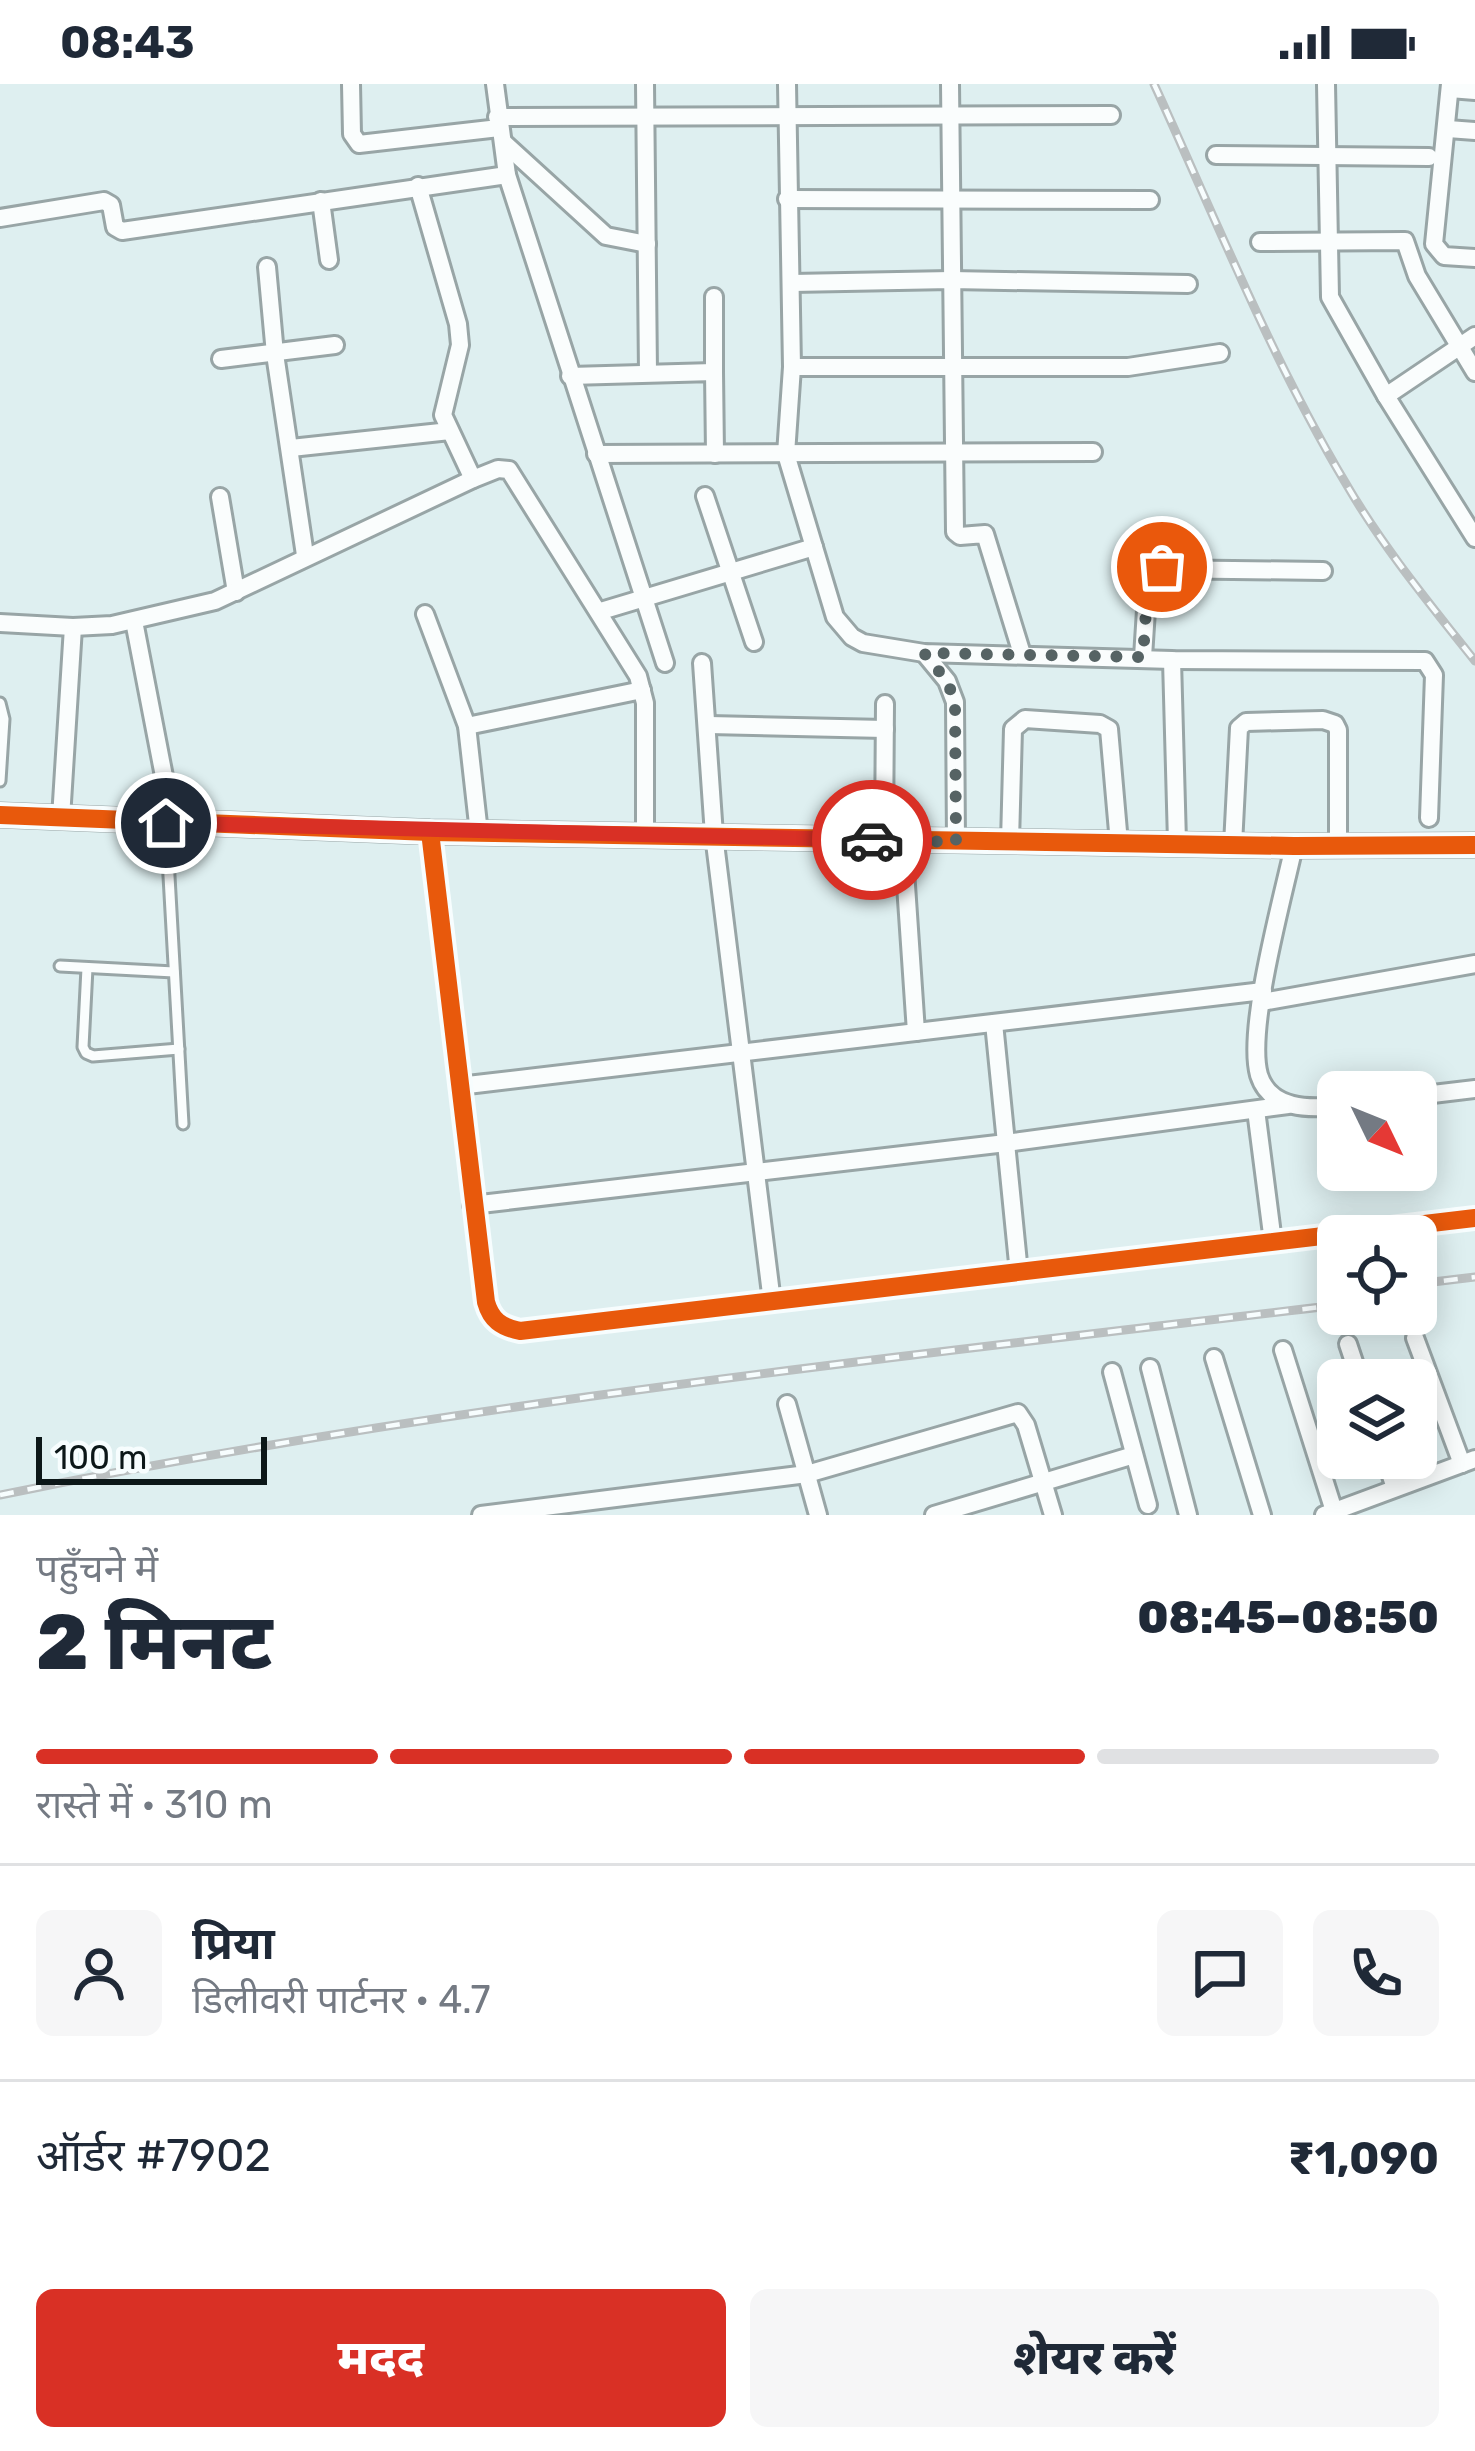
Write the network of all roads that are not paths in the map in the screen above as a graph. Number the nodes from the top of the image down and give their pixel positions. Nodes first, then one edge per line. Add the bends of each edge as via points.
1 (351, 84) edge
2 (495, 84) edge
3 (645, 84) edge
4 (788, 84) edge
5 (950, 84) edge
6 (1327, 84) edge
7 (1450, 87) edge
8 (1475, 91) edge
9 (1112, 115) dead end
10 (788, 116) junction
11 (950, 116) junction
12 (646, 117) junction
13 (499, 129) junction
14 (1448, 130) junction
15 (1475, 131) edge
16 (1327, 154) junction
17 (1216, 155) dead end
18 (1429, 157) dead end
19 (507, 176) junction
20 (418, 186) junction
21 (787, 199) junction
22 (950, 199) junction
23 (1150, 200) dead end
24 (321, 201) junction
25 (0, 218) edge
26 (1328, 241) junction
27 (1260, 242) dead end
28 (647, 244) junction
29 (1475, 258) edge
30 (329, 260) dead end
31 (267, 266) dead end
32 (950, 280) junction
33 (792, 283) junction
34 (1188, 284) dead end
35 (713, 297) dead end
36 (1468, 341) edge
37 (334, 345) dead end
38 (1220, 353) dead end
39 (275, 354) junction
40 (221, 359) dead end
41 (792, 367) junction
42 (951, 367) junction
43 (714, 372) junction
44 (1475, 372) edge
45 (648, 374) junction
46 (571, 376) junction
47 (1386, 396) junction
48 (450, 431) junction
49 (291, 448) junction
50 (955, 451) junction
51 (1093, 452) dead end
52 (596, 454) junction
53 (715, 454) junction
54 (786, 454) junction
55 (472, 479) junction
56 (705, 496) dead end
57 (220, 497) dead end
58 (1468, 514) edge
59 (1475, 538) edge
60 (814, 547) junction
61 (305, 555) junction
62 (731, 571) junction
63 (1323, 571) dead end
64 (236, 592) junction
65 (643, 597) junction
66 (601, 611) junction
67 (425, 614) dead end
68 (134, 621) junction
69 (0, 623) edge
70 (73, 627) junction
71 (754, 642) dead end
72 (924, 653) junction
73 (1022, 654) junction
74 (1143, 657) junction
75 (1172, 660) junction
76 (665, 663) dead end
77 (702, 663) dead end
78 (642, 690) junction
79 (0, 703) edge
80 (885, 704) dead end
81 (709, 725) junction
82 (467, 726) junction
83 (885, 730) junction
84 (0, 781) edge
85 (0, 814) edge
86 (61, 818) junction
87 (1430, 818) dead end
88 (169, 823) junction
89 (430, 832) junction
90 (479, 833) junction
91 (645, 835) junction
92 (714, 835) junction
93 (893, 840) junction
94 (956, 842) junction
95 (1010, 842) junction
96 (1177, 842) junction
97 (1119, 843) junction
98 (1233, 845) junction
99 (1475, 845) edge
100 (1294, 846) junction
101 (1338, 847) junction
102 (1475, 964) edge
103 (60, 966) dead end
104 (87, 968) junction
105 (174, 972) junction
106 (1262, 996) junction
107 (994, 1023) junction
108 (916, 1032) junction
109 (178, 1049) junction
110 (739, 1053) junction
111 (459, 1086) junction
112 (1475, 1089) edge
113 (1437, 1094) edge
114 (1288, 1105) junction
115 (1317, 1108) edge
116 (1256, 1110) junction
117 (183, 1124) dead end
118 (1006, 1144) junction
119 (754, 1172) junction
120 (472, 1204) junction
121 (1475, 1218) edge
122 (1273, 1242) junction
123 (1019, 1273) junction
124 (772, 1302) junction
125 (1415, 1338) dead end
126 (1348, 1344) dead end
127 (1283, 1350) dead end
128 (1214, 1358) dead end
129 (1353, 1359) edge
130 (1150, 1368) dead end
131 (1112, 1372) dead end
132 (788, 1404) dead end
133 (1135, 1455) junction
134 (1468, 1461) edge
135 (807, 1474) junction
136 (1392, 1479) edge
137 (1043, 1481) junction
138 (1395, 1488) junction
139 (1148, 1505) dead end
140 (602, 1508) edge
141 (1329, 1513) edge
142 (481, 1515) edge
143 (818, 1515) edge
144 (934, 1515) edge
145 (1053, 1515) edge
146 (1188, 1515) edge
147 (1262, 1515) edge

1 - 13 street via 359,144
2 - 13 street
3 - 12 street
4 - 10 street
5 - 11 street
6 - 16 street
7 - 8 street
7 - 14 street
9 - 11 street
10 - 11 street
10 - 12 street
10 - 21 street
11 - 22 street
12 - 13 street
12 - 28 street
13 - 19 street
13 - 28 street via 597,230
14 - 15 street
14 - 29 street via 1434,244 1444,256
16 - 17 street
16 - 18 street
16 - 26 street
19 - 20 street
19 - 46 street
20 - 24 street
20 - 48 street via 458,324 443,407
21 - 22 street
21 - 33 street
22 - 23 street
22 - 32 street
24 - 25 street via 122,231 104,201
24 - 30 street
26 - 27 street
26 - 36 street via 1405,241 1417,276
26 - 47 street via 1333,306
28 - 45 street
31 - 39 street
32 - 33 street
32 - 34 street
32 - 42 street
33 - 41 street
35 - 43 street
36 - 44 street
36 - 47 street
37 - 39 street
38 - 42 street via 1127,368
39 - 40 street
39 - 49 street
41 - 42 street
41 - 54 street
42 - 50 street
43 - 45 street
43 - 53 street
45 - 46 street
46 - 52 street
47 - 58 street
48 - 49 street
48 - 55 street
49 - 61 street
50 - 51 street
50 - 54 street
50 - 73 street via 955,532 986,534
52 - 53 street
52 - 65 street
53 - 54 street
54 - 60 street
55 - 61 street
55 - 66 street via 509,470
56 - 62 street
57 - 64 street
58 - 59 street
60 - 62 street
60 - 72 street via 835,617 852,637
61 - 64 street
62 - 65 street
62 - 71 street
63 - 74 street via 1155,569
64 - 68 street
65 - 66 street
65 - 76 street
66 - 78 street
67 - 82 street
68 - 70 street
68 - 88 street
69 - 70 street
70 - 86 street
72 - 73 street
72 - 94 street via 955,702
73 - 74 street
74 - 75 street
75 - 87 street via 1425,661 1434,675
75 - 96 street
77 - 81 street
78 - 82 street
78 - 91 street
79 - 84 lane
80 - 83 street
81 - 83 street
81 - 92 street
82 - 90 street
83 - 93 street
85 - 86 street
86 - 88 street
88 - 89 street
88 - 105 lane
89 - 90 street
89 - 111 street
90 - 91 street
91 - 92 street
92 - 93 street
92 - 110 street
93 - 94 street
93 - 108 street
94 - 95 street
95 - 97 street
95 - 97 street via 1013,729 1024,719 1109,729
96 - 97 street
96 - 98 street
98 - 100 street
98 - 101 street via 1239,728 1323,720 1338,730
99 - 101 street
100 - 101 street
100 - 106 street
102 - 106 street
103 - 104 lane
104 - 105 lane
104 - 109 lane via 86,1053
105 - 109 lane
106 - 107 street
106 - 114 street via 1260,1076
107 - 108 street
107 - 118 street
108 - 110 street
109 - 117 lane
110 - 111 street
110 - 119 street
111 - 120 street
112 - 113 street
114 - 115 street
114 - 116 street
116 - 118 street
116 - 122 street
118 - 119 street
118 - 123 street
119 - 120 street
119 - 124 street
120 - 124 street via 490,1315 508,1328
121 - 122 street
122 - 123 street
123 - 124 street
125 - 134 street
126 - 129 street
127 - 141 street
128 - 147 street
130 - 146 street
131 - 133 street
132 - 135 street
133 - 137 street
133 - 139 street
134 - 138 street
135 - 137 street via 1018,1413
135 - 140 street
135 - 143 street
136 - 138 street
137 - 144 street
137 - 145 street
138 - 141 street
140 - 142 street

